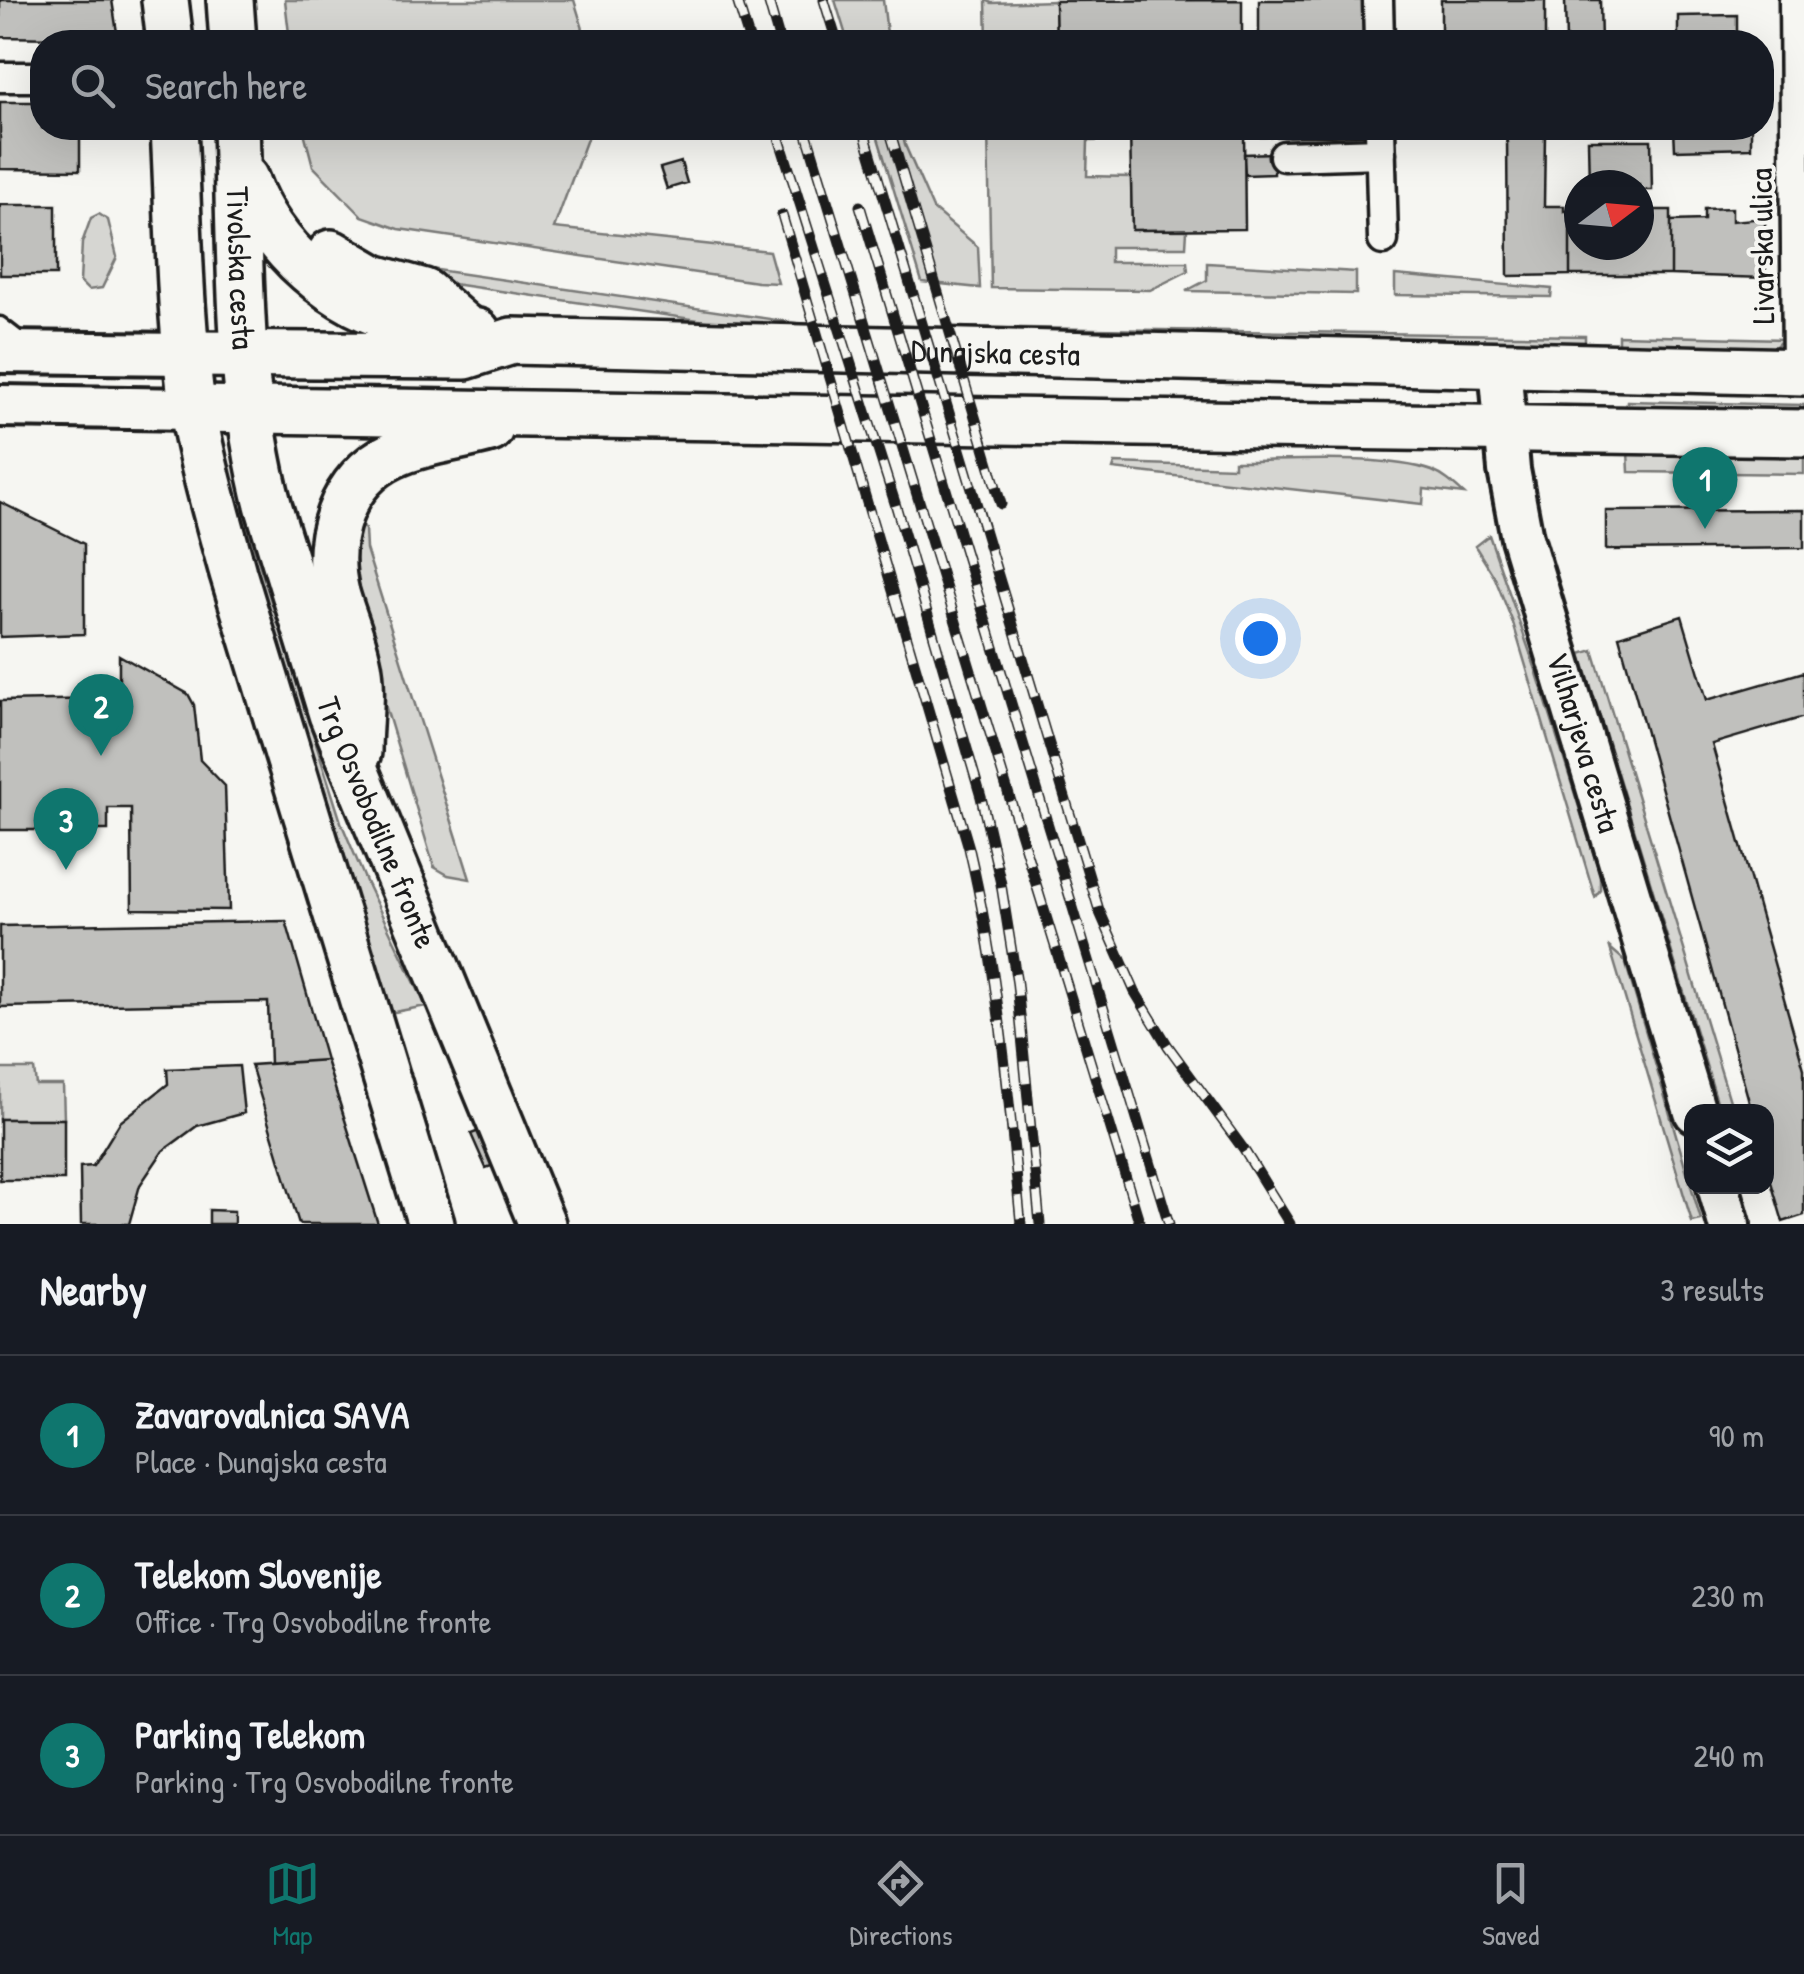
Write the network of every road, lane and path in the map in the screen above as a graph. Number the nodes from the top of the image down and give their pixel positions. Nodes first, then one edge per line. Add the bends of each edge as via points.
1 (165, 0) edge
2 (1378, 0) edge
3 (1794, 0) edge
4 (169, 30) edge
5 (1379, 30) edge
6 (0, 77) edge
7 (30, 77) edge
8 (175, 140) edge
9 (244, 140) edge
10 (244, 140) edge
11 (1381, 140) edge
12 (1284, 156) dead end
13 (1383, 240) dead end
14 (0, 325) edge
15 (512, 341) junction
16 (17, 352) edge
17 (188, 354) junction
18 (246, 356) junction
19 (1500, 365) junction
20 (1801, 372) edge
21 (0, 406) edge
22 (193, 408) junction
23 (250, 409) junction
24 (546, 414) junction
25 (1505, 429) junction
26 (1804, 433) edge
27 (358, 774) junction
28 (1693, 1104) edge
29 (1721, 1194) edge
30 (432, 1224) edge
31 (542, 1224) edge
32 (1730, 1224) edge

1 - 4 main road
2 - 5 street
3 - 20 street, Livarska ulica
6 - 7 street
8 - 17 main road, Tivolska cesta
9 - 15 main road via 248,188 271,229 320,279 344,297 412,324
10 - 18 main road, Tivolska cesta
11 - 12 street
11 - 13 street
14 - 16 lane
15 - 18 main road, Dunajska cesta via 466,356
15 - 19 main road, Dunajska cesta
16 - 17 main road
17 - 18 main road, Dunajska cesta
17 - 22 main road, Tivolska cesta
18 - 23 main road, Tivolska cesta
19 - 20 main road, Dunajska cesta
19 - 25 main road, Vilharjeva cesta
21 - 22 main road
22 - 23 main road
22 - 30 main road, Trg Osvobodilne fronte via 232,573
23 - 24 main road
23 - 27 main road, Trg Osvobodilne fronte via 269,508 332,714
24 - 25 main road
24 - 27 main road via 400,452 366,473 345,501 331,552 358,664
25 - 26 main road
25 - 28 main road, Vilharjeva cesta via 1522,538
27 - 31 main road, Trg Osvobodilne fronte
29 - 32 main road

